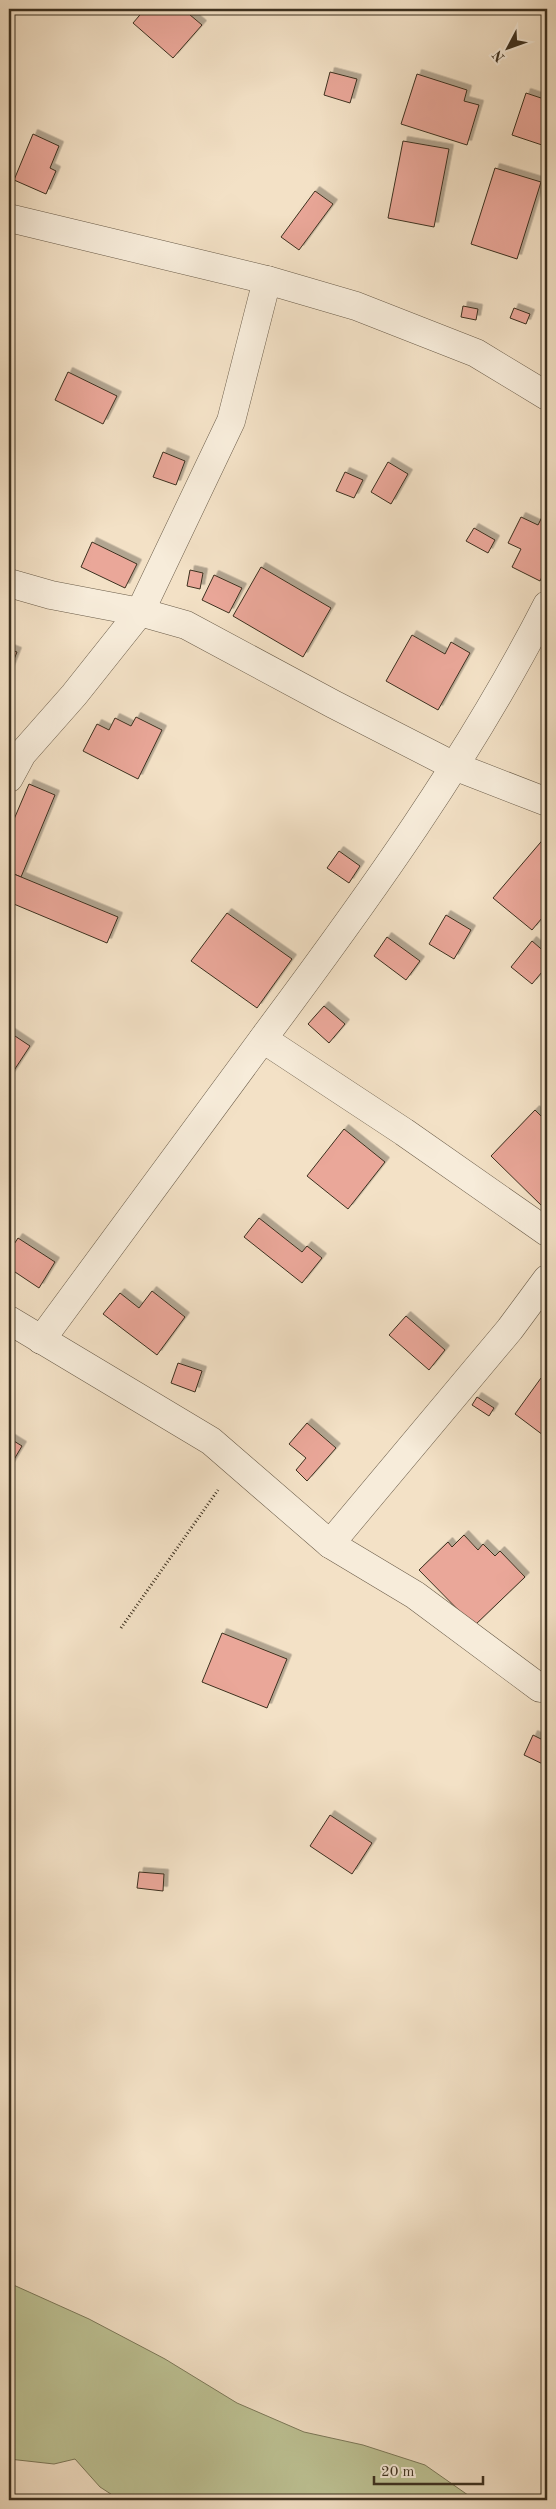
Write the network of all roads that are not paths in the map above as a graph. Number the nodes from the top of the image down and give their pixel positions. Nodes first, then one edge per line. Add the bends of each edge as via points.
1 (9, 218) edge
2 (266, 280) junction
3 (547, 396) edge
4 (9, 583) edge
5 (547, 605) edge
6 (140, 612) junction
7 (454, 766) junction
8 (9, 778) edge
9 (547, 802) edge
10 (263, 1039) junction
11 (547, 1232) edge
12 (547, 1279) edge
13 (9, 1320) edge
14 (41, 1340) junction
15 (330, 1544) junction
16 (540, 1688) dead end

1 - 2 street
2 - 3 street via 356,306 476,353
2 - 6 street via 231,421
4 - 6 street via 51,595
5 - 7 street via 522,654
6 - 7 street via 186,624
6 - 8 street via 22,754
7 - 9 street
7 - 10 street via 333,944
10 - 11 street
10 - 14 street
12 - 15 street via 510,1329
13 - 14 street
14 - 15 street via 211,1441
15 - 16 street via 415,1595

